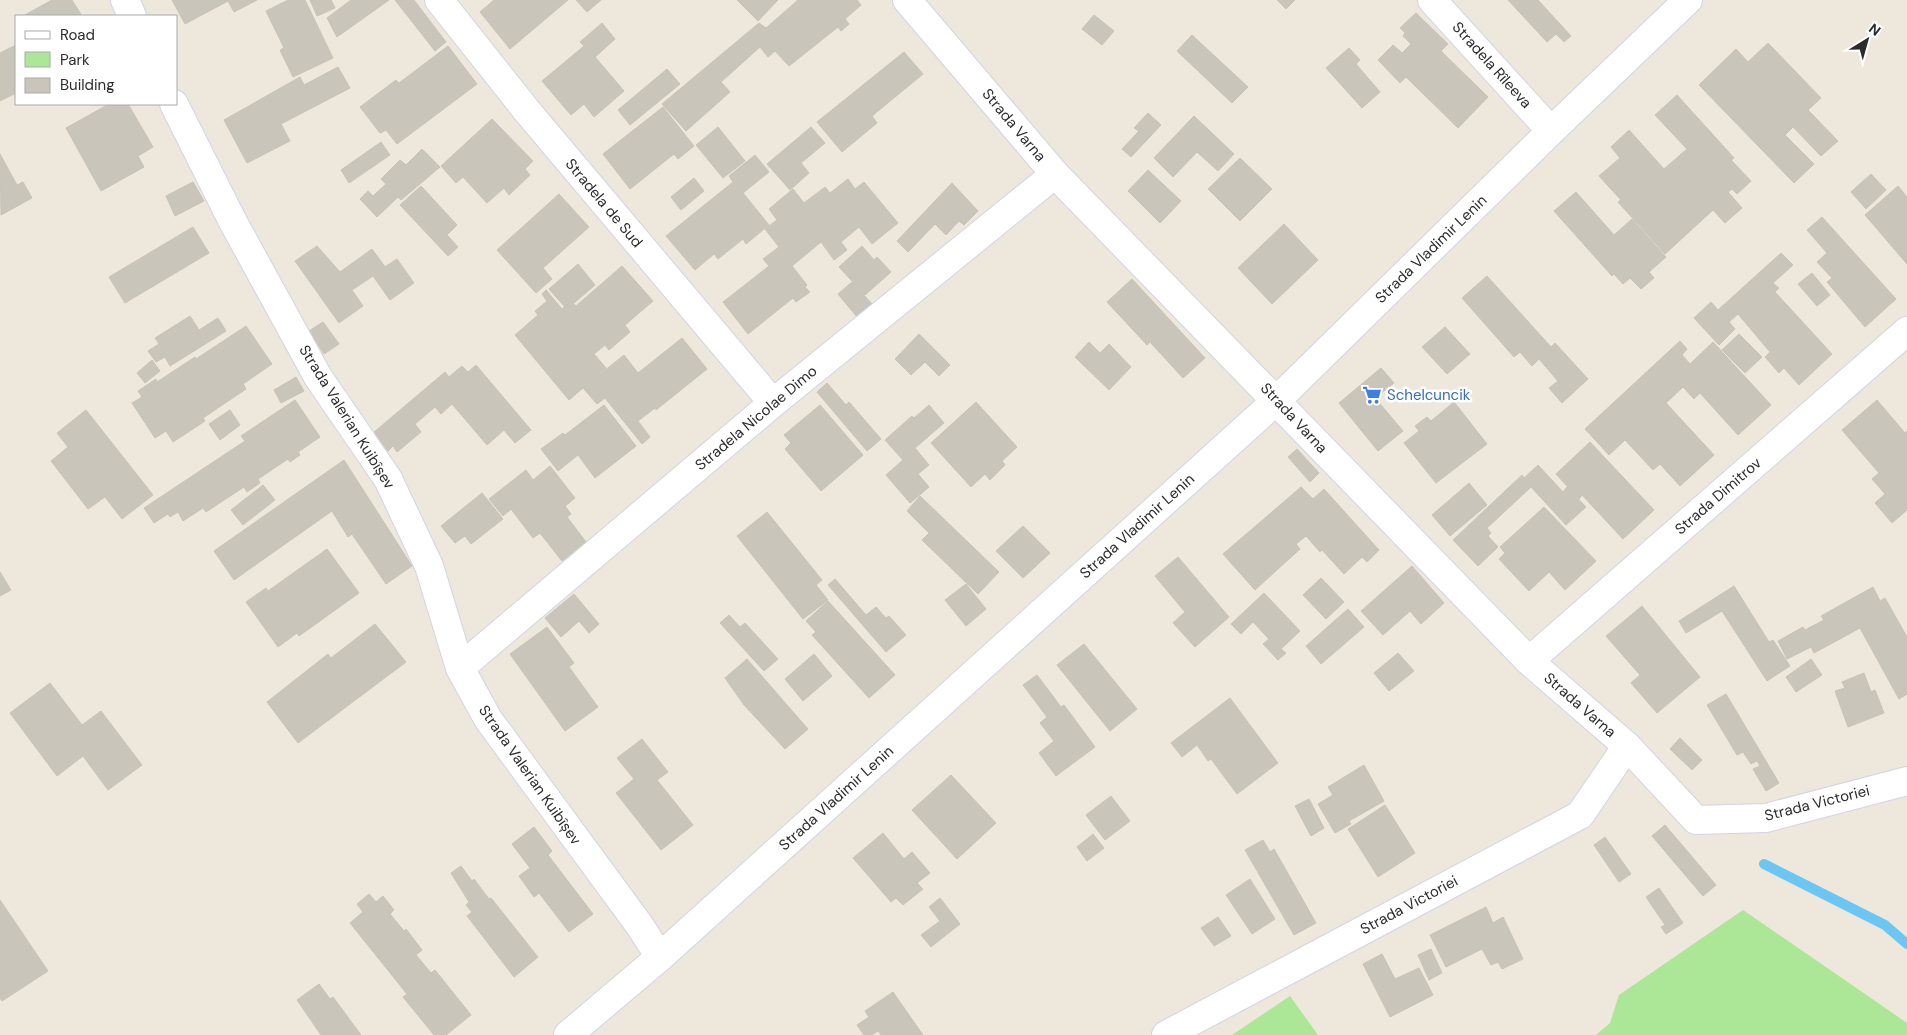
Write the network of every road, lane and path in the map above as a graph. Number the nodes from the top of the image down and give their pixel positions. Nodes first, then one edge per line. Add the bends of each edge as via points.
1 (125, 0) edge
2 (438, 0) edge
3 (907, 0) edge
4 (1432, 0) edge
5 (1688, 0) edge
6 (132, 15) edge
7 (174, 105) edge
8 (1551, 131) junction
9 (1056, 174) junction
10 (1907, 331) edge
11 (1276, 401) junction
12 (773, 403) junction
13 (1529, 661) junction
14 (460, 668) junction
15 (1627, 746) junction
16 (1907, 781) edge
17 (1696, 820) joint
18 (660, 957) junction
19 (568, 1035) edge
20 (1166, 1035) edge

1 - 6 street
2 - 12 street, Stradela de Sud via 527,111
3 - 9 street, Strada Varna
4 - 8 street, Stradela Rîleeva
5 - 8 street, Strada Vladimir Lenin
7 - 14 street, Strada Valerian Kuibîșev via 232,220 318,377 388,479 428,566
8 - 11 street, Strada Vladimir Lenin
9 - 11 street, Strada Varna
9 - 12 street, Stradela Nicolae Dimo
10 - 13 street, Strada Dimitrov
11 - 13 street, Strada Varna
11 - 18 street, Strada Vladimir Lenin
12 - 14 street, Stradela Nicolae Dimo
13 - 15 street, Strada Varna
14 - 18 street, Strada Valerian Kuibîșev via 493,726
15 - 17 street, Strada Varna
15 - 20 street, Strada Victoriei via 1580,815
16 - 17 street, Strada Victoriei via 1766,818
18 - 19 street, Strada Vladimir Lenin

